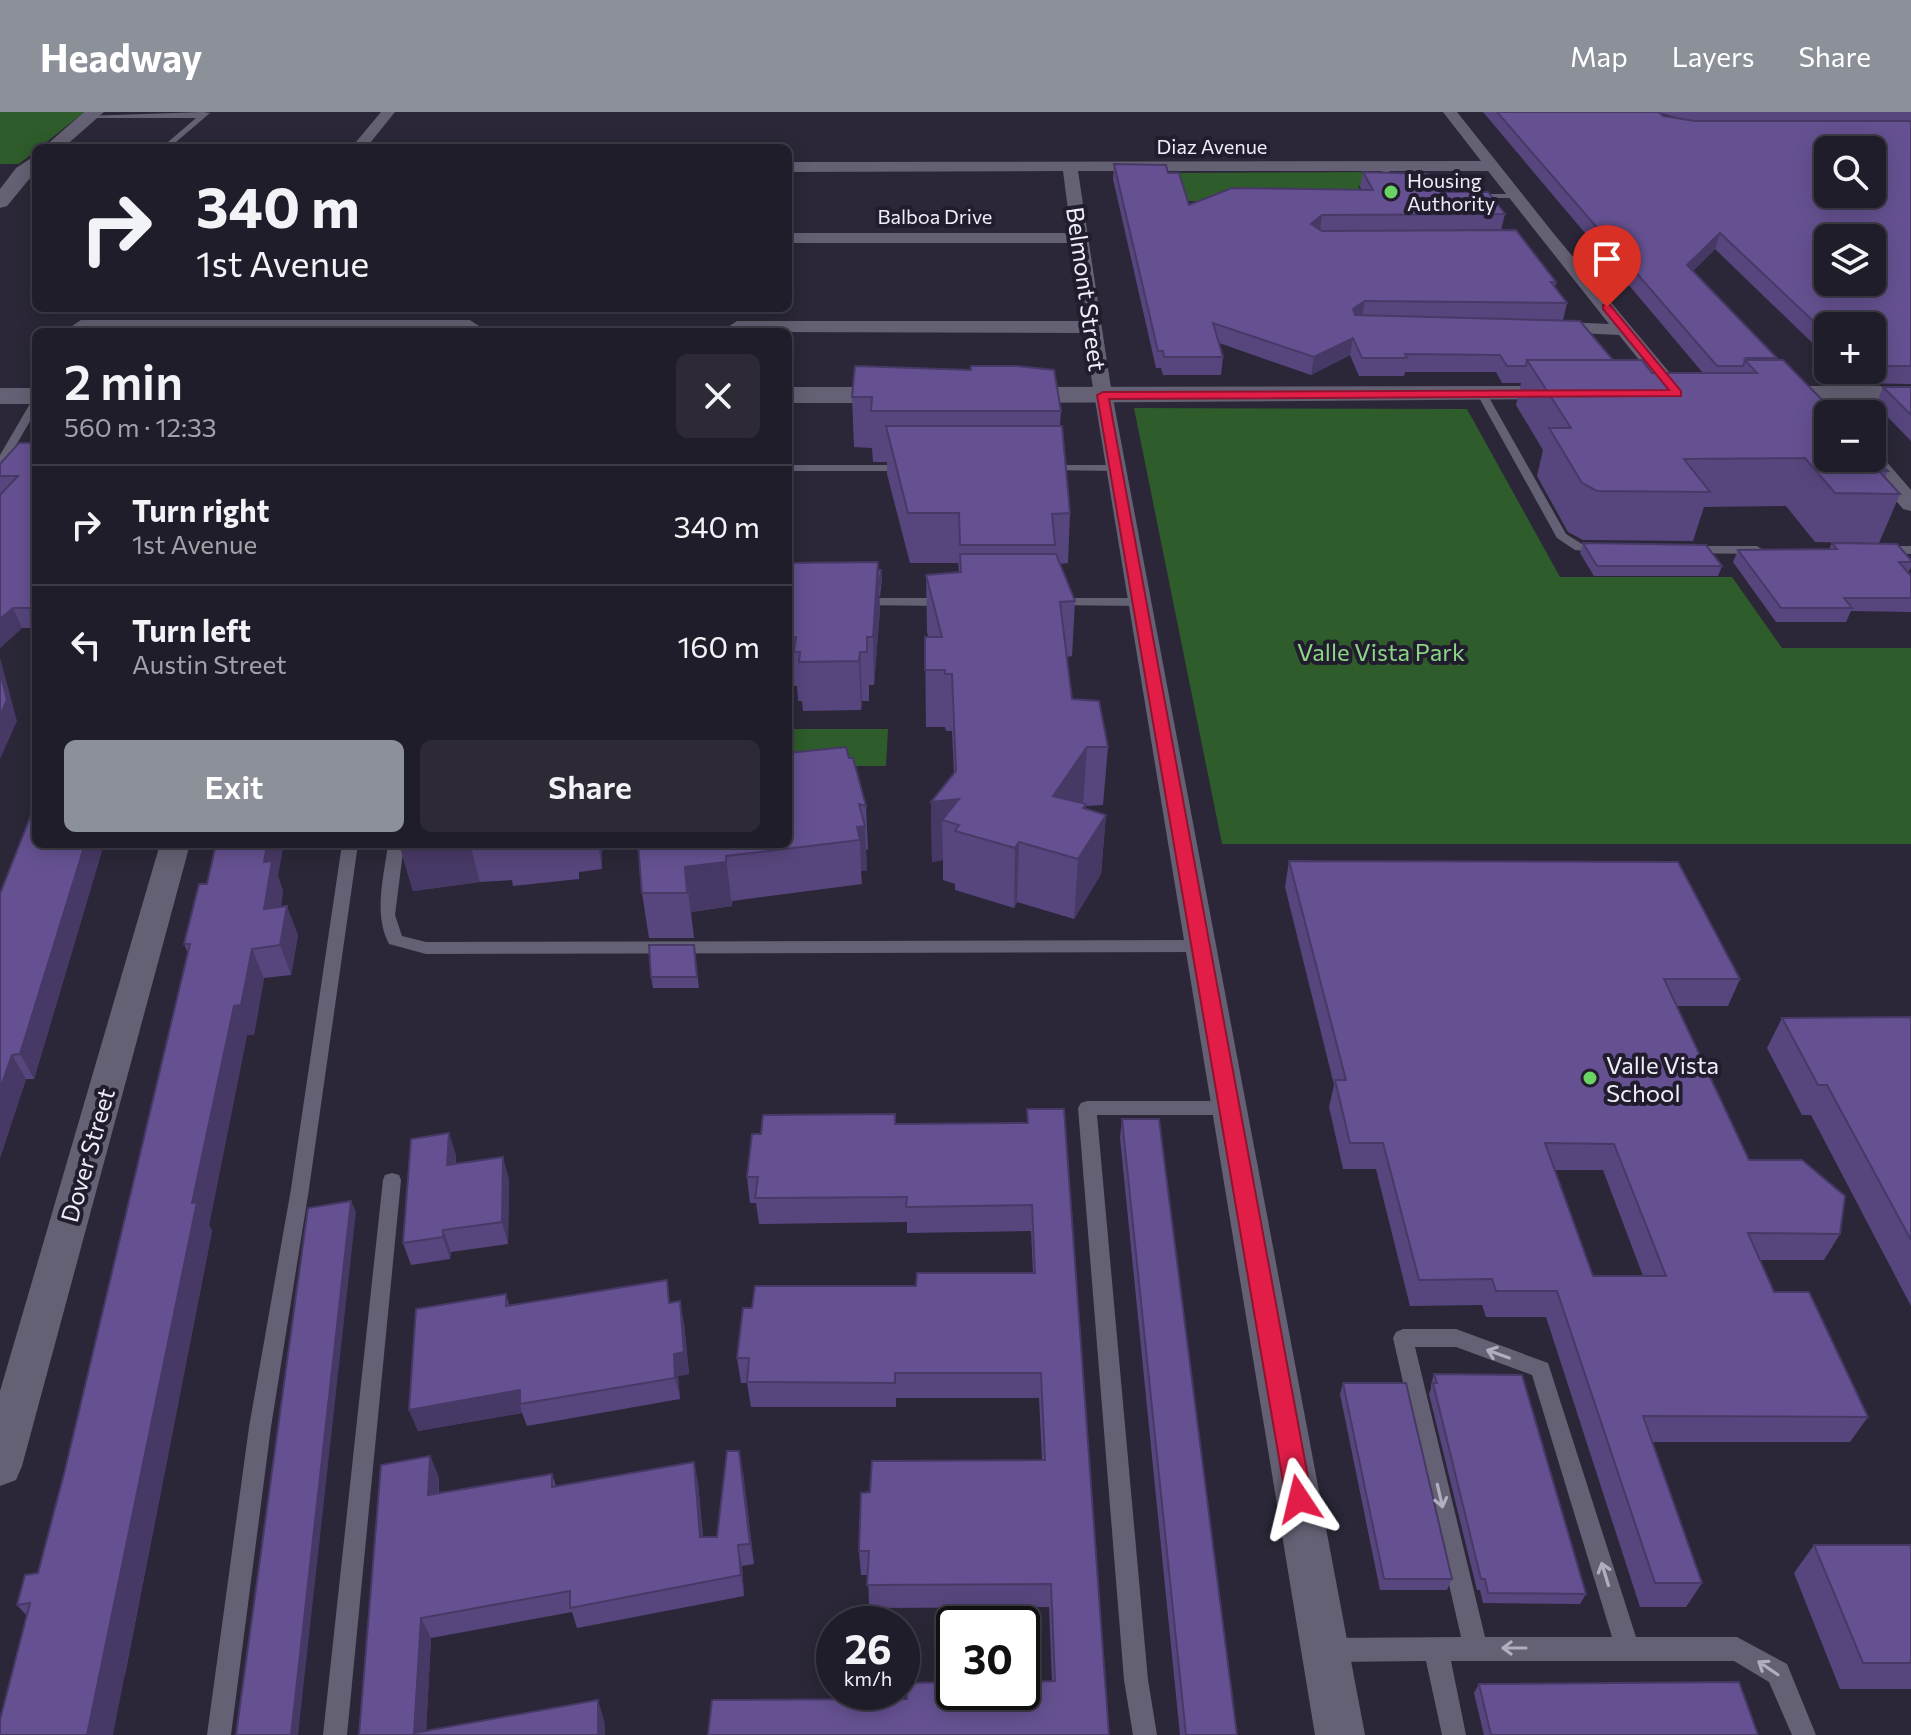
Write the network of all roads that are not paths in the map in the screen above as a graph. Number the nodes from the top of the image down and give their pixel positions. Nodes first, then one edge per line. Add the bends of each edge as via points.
1 (388, 112) edge
2 (1450, 112) edge
3 (93, 114) edge
4 (205, 114) edge
5 (57, 144) edge
6 (170, 144) edge
7 (361, 144) edge
8 (1382, 166) junction
9 (1492, 166) junction
10 (792, 167) edge
11 (1070, 167) junction
12 (32, 168) edge
13 (1515, 196) junction
14 (0, 202) edge
15 (792, 238) edge
16 (1081, 238) junction
17 (1526, 238) edge
18 (1548, 238) junction
19 (81, 326) dead end
20 (737, 327) dead end
21 (1092, 327) junction
22 (1527, 327) edge
23 (339, 328) edge
24 (1626, 330) junction
25 (1482, 394) junction
26 (1602, 394) edge
27 (1647, 394) edge
28 (1677, 394) junction
29 (1708, 394) edge
30 (1738, 394) edge
31 (1815, 394) junction
32 (1911, 394) edge
33 (792, 395) edge
34 (925, 395) edge
35 (985, 395) edge
36 (1103, 395) junction
37 (0, 396) edge
38 (32, 399) edge
39 (1820, 400) edge
40 (32, 406) edge
41 (0, 464) edge
42 (792, 468) edge
43 (918, 468) edge
44 (1038, 468) edge
45 (1116, 468) junction
46 (1883, 472) edge
47 (1911, 504) edge
48 (1615, 550) edge
49 (1677, 550) edge
50 (1771, 550) edge
51 (1864, 550) edge
52 (1911, 550) edge
53 (850, 602) edge
54 (958, 602) edge
55 (1035, 602) edge
56 (1140, 602) junction
57 (174, 848) edge
58 (349, 848) edge
59 (395, 848) edge
60 (1200, 946) junction
61 (1231, 1108) junction
62 (392, 1180) dead end
63 (0, 1466) edge
64 (1476, 1648) junction
65 (1436, 1649) junction
66 (1628, 1649) junction
67 (1325, 1650) junction
68 (219, 1735) edge
69 (335, 1735) edge
70 (1145, 1735) edge
71 (1340, 1735) edge
72 (1454, 1735) edge
73 (1804, 1735) edge

1 - 7 street
2 - 9 street
3 - 4 lane
3 - 5 street
4 - 6 lane
8 - 9 street, Diaz Avenue
8 - 11 street, Diaz Avenue
8 - 13 lane via 1389,178 1439,178 1463,184 1471,196
9 - 13 street
10 - 11 street, Diaz Avenue
11 - 16 street, Belmont Street
12 - 14 street
13 - 18 street
15 - 16 street, Balboa Drive
16 - 21 street, Belmont Street
17 - 18 street
18 - 24 street
19 - 23 street
20 - 21 street
21 - 36 street, Belmont Street
22 - 24 street
24 - 28 street
25 - 26 street
25 - 36 street
25 - 48 lane via 1561,536 1579,547
27 - 28 street
28 - 29 street
30 - 31 street
31 - 32 street
31 - 39 street
33 - 34 street
35 - 36 street
36 - 45 street, Belmont Street
37 - 38 street
40 - 41 lane
42 - 43 lane
44 - 45 lane
45 - 56 street, Belmont Street
46 - 47 street
49 - 50 lane
51 - 52 lane
53 - 54 lane
55 - 56 lane
56 - 60 street, Belmont Street
57 - 63 street, Dover Street
58 - 68 lane via 260,1427
59 - 60 lane via 387,915 395,940 426,948
60 - 61 street, Belmont Street
61 - 67 street, Belmont Street
61 - 70 lane via 1087,1108
62 - 69 lane
64 - 65 lane
66 -> 64 lane
66 -> 64 lane via 1541,1369 1456,1338 1403,1338
65 - 67 lane
65 - 72 lane
73 -> 66 lane via 1778,1673 1737,1649
67 - 71 street, Belmont Street

